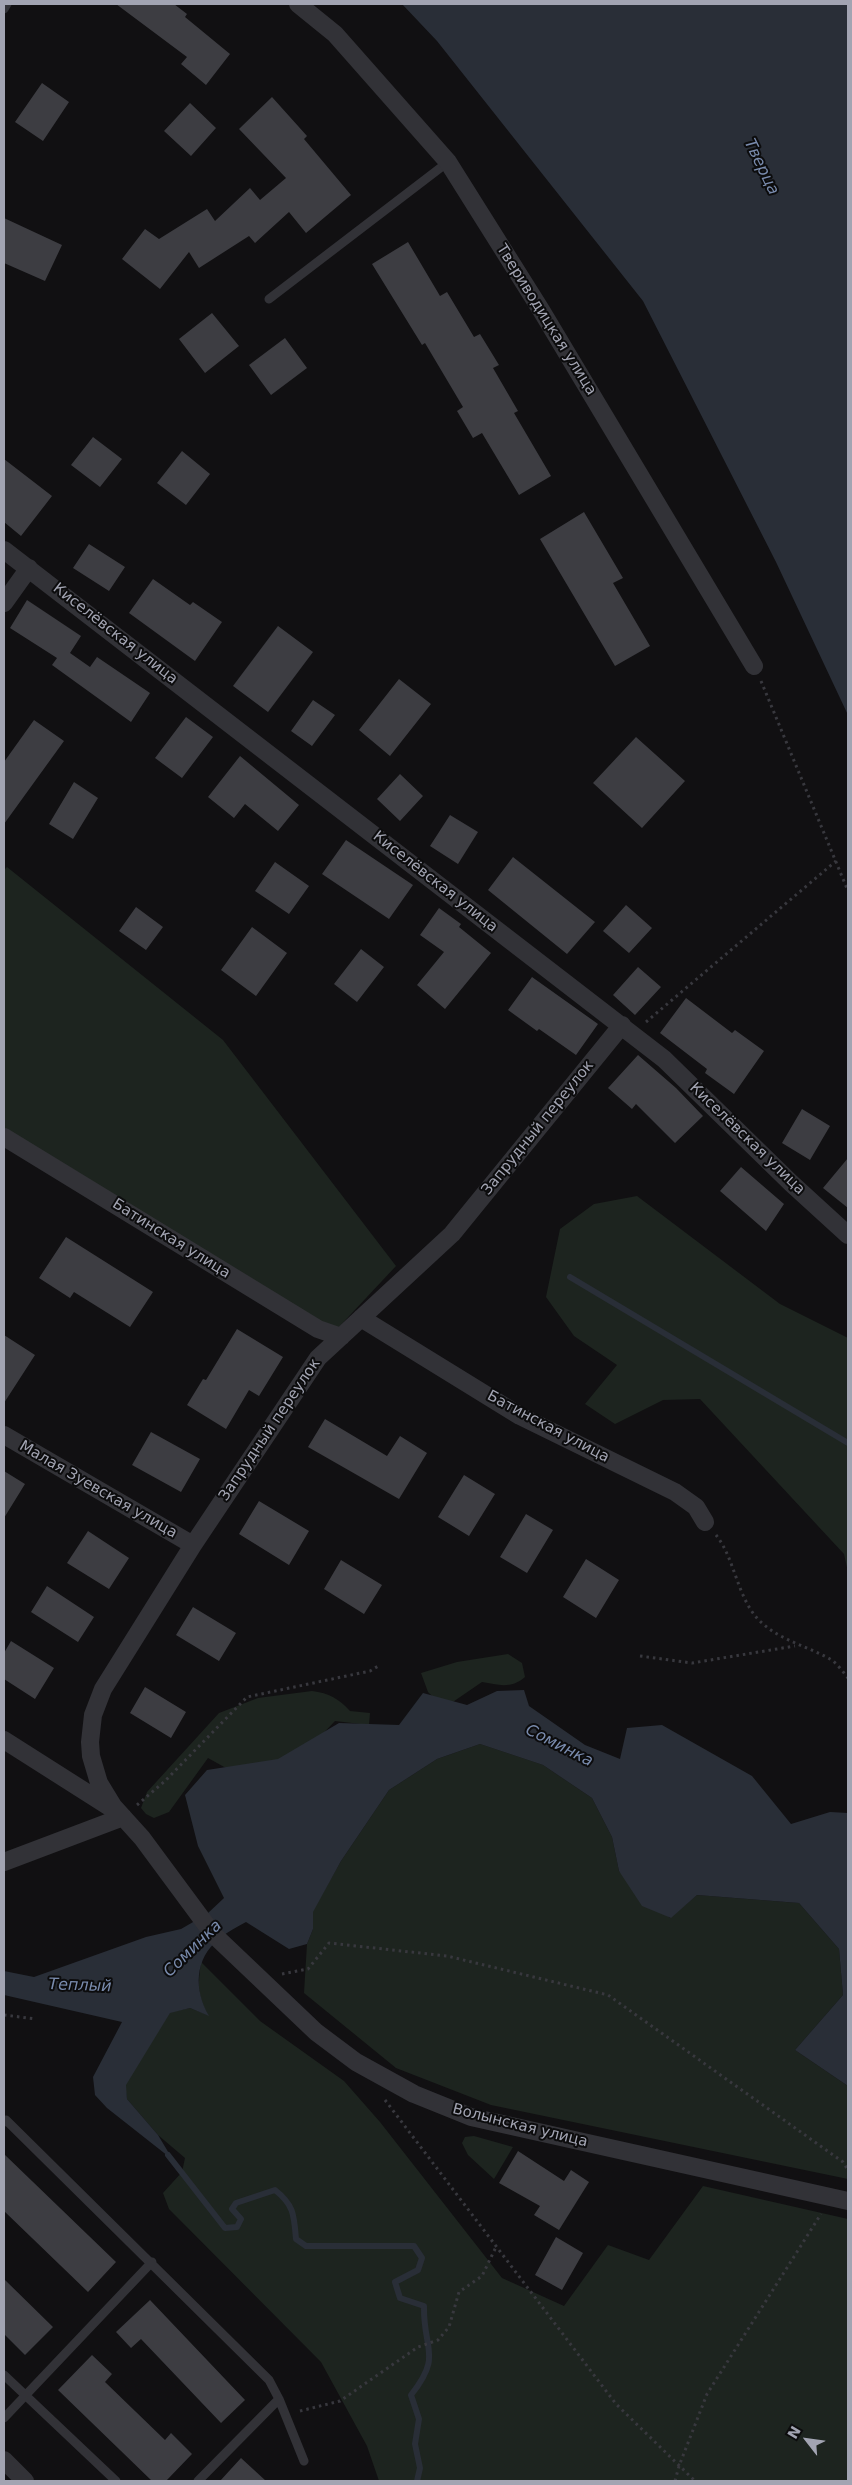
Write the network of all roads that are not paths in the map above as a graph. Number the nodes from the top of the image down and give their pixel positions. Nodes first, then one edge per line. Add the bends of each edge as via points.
1 (6, 4) edge
2 (298, 4) edge
3 (4, 9) edge
4 (448, 162) junction
5 (269, 299) dead end
6 (4, 550) edge
7 (29, 568) junction
8 (4, 603) edge
9 (754, 666) road end
10 (622, 1025) junction
11 (4, 1137) edge
12 (848, 1235) edge
13 (361, 1318) junction
14 (341, 1337) junction
15 (4, 1435) edge
16 (705, 1522) road end
17 (193, 1545) junction
18 (4, 1740) edge
19 (123, 1817) junction
20 (4, 1862) edge
21 (4, 2122) edge
22 (840, 2199) edge
23 (152, 2262) junction
24 (4, 2375) edge
25 (25, 2395) junction
26 (279, 2399) junction
27 (4, 2418) edge
28 (4, 2460) edge
29 (304, 2461) dead end
30 (25, 2481) edge
31 (116, 2481) edge
32 (198, 2481) edge

1 - 3 lane
2 - 4 street, Твериводицкая улица via 335,34
4 - 5 lane
4 - 9 street, Твериводицкая улица via 541,310
6 - 7 street, Киселёвская улица
7 - 8 street
7 - 10 street, Киселёвская улица
10 - 12 street, Киселёвская улица via 664,1059 790,1183
10 - 13 street, Запрудный переулок via 452,1234
11 - 14 street, Батинская улица via 318,1329
13 - 14 street, Запрудный переулок
13 - 16 street, Батинская улица via 520,1416 675,1492 696,1507
14 - 17 street, Запрудный переулок via 318,1358
15 - 17 street, Малая Зуевская улица
17 - 19 street, Запрудный переулок via 103,1689 93,1715 90,1742 94,1770 106,1795
18 - 19 street
19 - 20 street
19 - 22 street, Волынская улица via 213,1934 316,2032 356,2062 399,2087 471,2117
21 - 23 lane via 6,2120
23 - 25 lane
23 - 26 lane via 269,2380
24 - 25 lane
25 - 27 lane
25 - 31 lane
26 - 29 lane
26 - 32 lane
28 - 30 street

